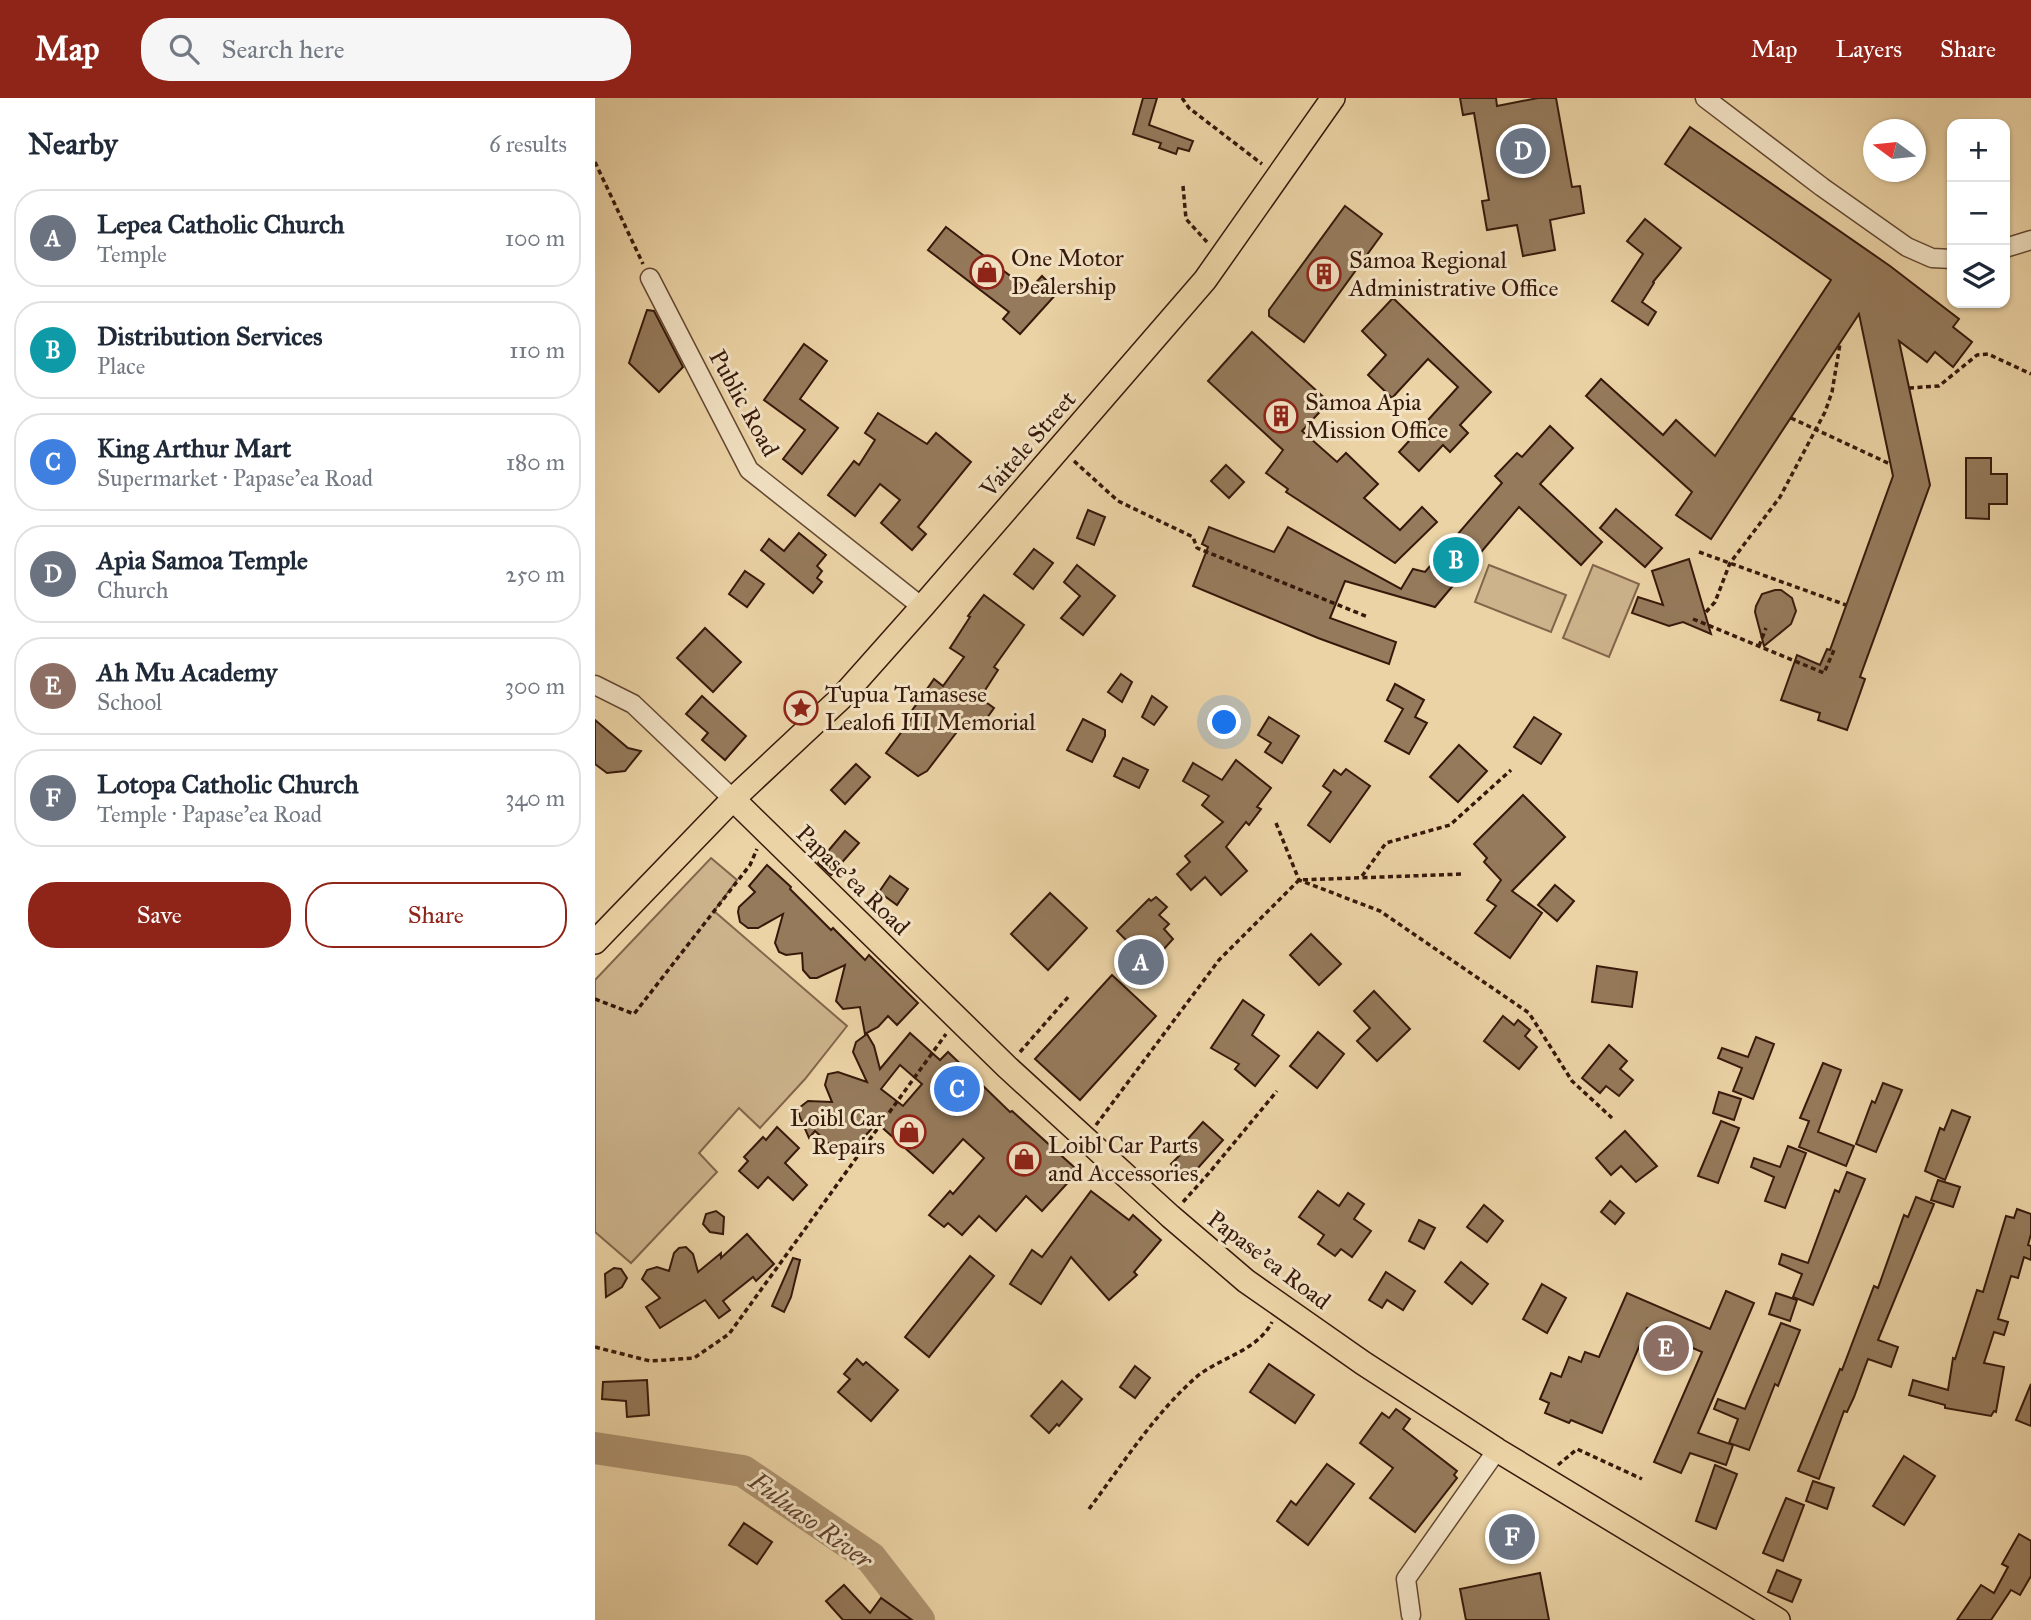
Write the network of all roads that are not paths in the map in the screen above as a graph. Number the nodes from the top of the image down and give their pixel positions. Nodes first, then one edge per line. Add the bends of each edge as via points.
1 (1333, 98) edge
2 (1705, 98) edge
3 (2031, 240) edge
4 (2010, 246) edge
5 (1947, 259) edge
6 (650, 278) road end
7 (922, 607) junction
8 (595, 685) edge
9 (733, 799) junction
10 (595, 942) edge
11 (1497, 1450) junction
12 (1411, 1615) dead end
13 (1776, 1619) edge

1 - 7 main road, Vaitele Street via 1205,280
2 - 5 street via 1907,247 1932,258
3 - 4 street
6 - 7 street, Public Road via 749,470
7 - 9 main road, Vaitele Street via 842,697
8 - 9 street via 633,704
9 - 10 main road, Vaitele Street
9 - 11 main road, Papase'ea Road via 1007,1067 1246,1281
11 - 12 street via 1406,1579
11 - 13 main road, Papase'ea Road

